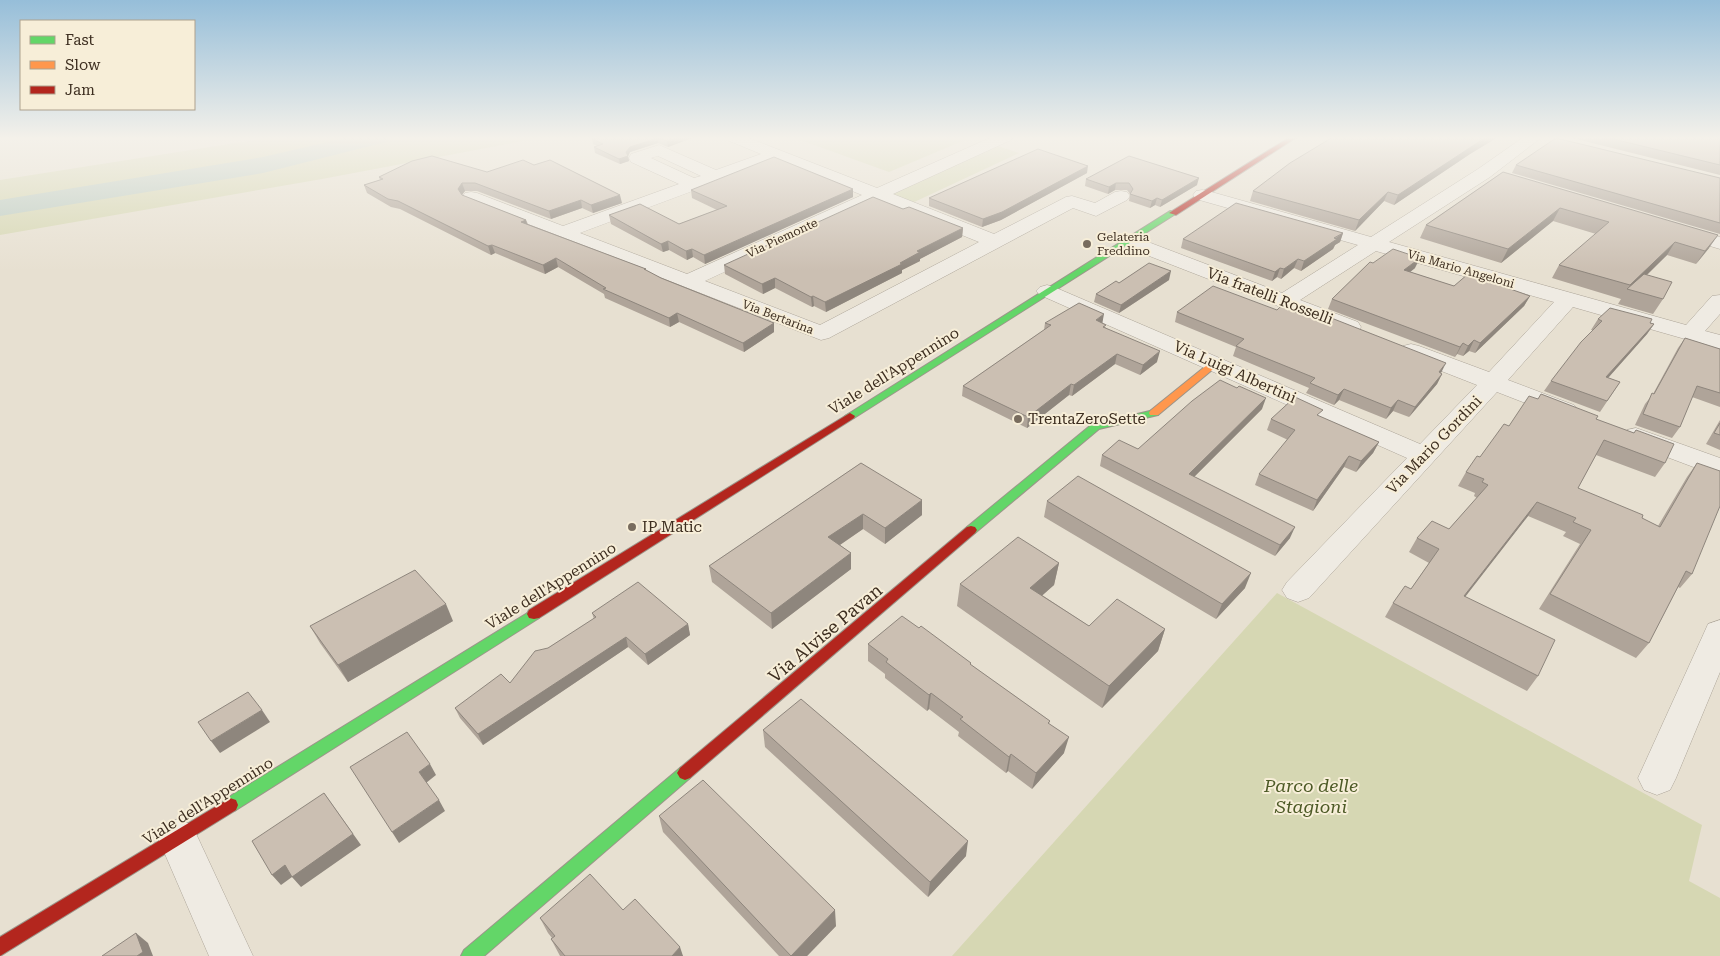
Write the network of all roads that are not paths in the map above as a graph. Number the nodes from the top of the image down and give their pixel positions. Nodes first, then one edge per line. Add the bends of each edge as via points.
1 (688, 182) edge
2 (700, 182) edge
3 (843, 182) edge
4 (906, 182) edge
5 (1223, 182) edge
6 (1470, 182) edge
7 (693, 184) junction
8 (876, 195) junction
9 (1202, 195) junction
10 (1121, 196) dead end
11 (471, 197) edge
12 (1663, 226) edge
13 (562, 233) junction
14 (994, 241) junction
15 (1128, 241) junction
16 (1720, 243) edge
17 (1372, 244) junction
18 (688, 281) junction
19 (1047, 291) junction
20 (1568, 299) junction
21 (1284, 301) junction
22 (1720, 301) edge
23 (1366, 333) edge
24 (1690, 334) junction
25 (1720, 342) edge
26 (1394, 344) edge
27 (1215, 363) junction
28 (1494, 383) junction
29 (1584, 417) edge
30 (1611, 427) edge
31 (1422, 456) junction
32 (1720, 468) edge
33 (1298, 590) dead end
34 (1717, 650) edge
35 (1657, 778) dead end
36 (178, 838) junction
37 (0, 947) edge
38 (231, 956) edge
39 (470, 956) edge

1 - 7 street
2 - 7 street
3 - 8 street
4 - 8 street, Via Piemonte
5 - 9 main road, Viale dell'Appennino
6 - 17 street
7 - 13 street
8 - 14 street
8 - 18 street, Via Piemonte
9 - 15 main road, Viale dell'Appennino
9 - 17 street, Via Mario Angeloni
10 - 14 street, Via Bertarina via 1096,210 1072,201
11 - 13 street, Via Bertarina
12 - 16 street
13 - 18 street, Via Bertarina
14 - 18 street, Via Bertarina via 820,333
15 - 19 main road, Viale dell'Appennino
15 - 21 street, Via fratelli Rosselli
17 - 20 street, Via Mario Angeloni
17 - 21 street
19 - 27 street, Via Luigi Albertini
19 - 36 main road, Viale dell'Appennino
20 - 24 street, Via Mario Angeloni
20 - 28 street, Via Mario Gordini
21 - 23 street, Via fratelli Rosselli
22 - 24 street
24 - 25 street, Via Mario Angeloni
26 - 28 street
27 - 31 street, Via Luigi Albertini
27 - 39 main road, Via Alvise Pavan via 1152,415 1095,427
28 - 29 street
28 - 31 street, Via Mario Gordini
30 - 32 street
31 - 33 street, Via Mario Gordini
34 - 35 street
36 - 37 main road, Viale dell'Appennino
36 - 38 street

